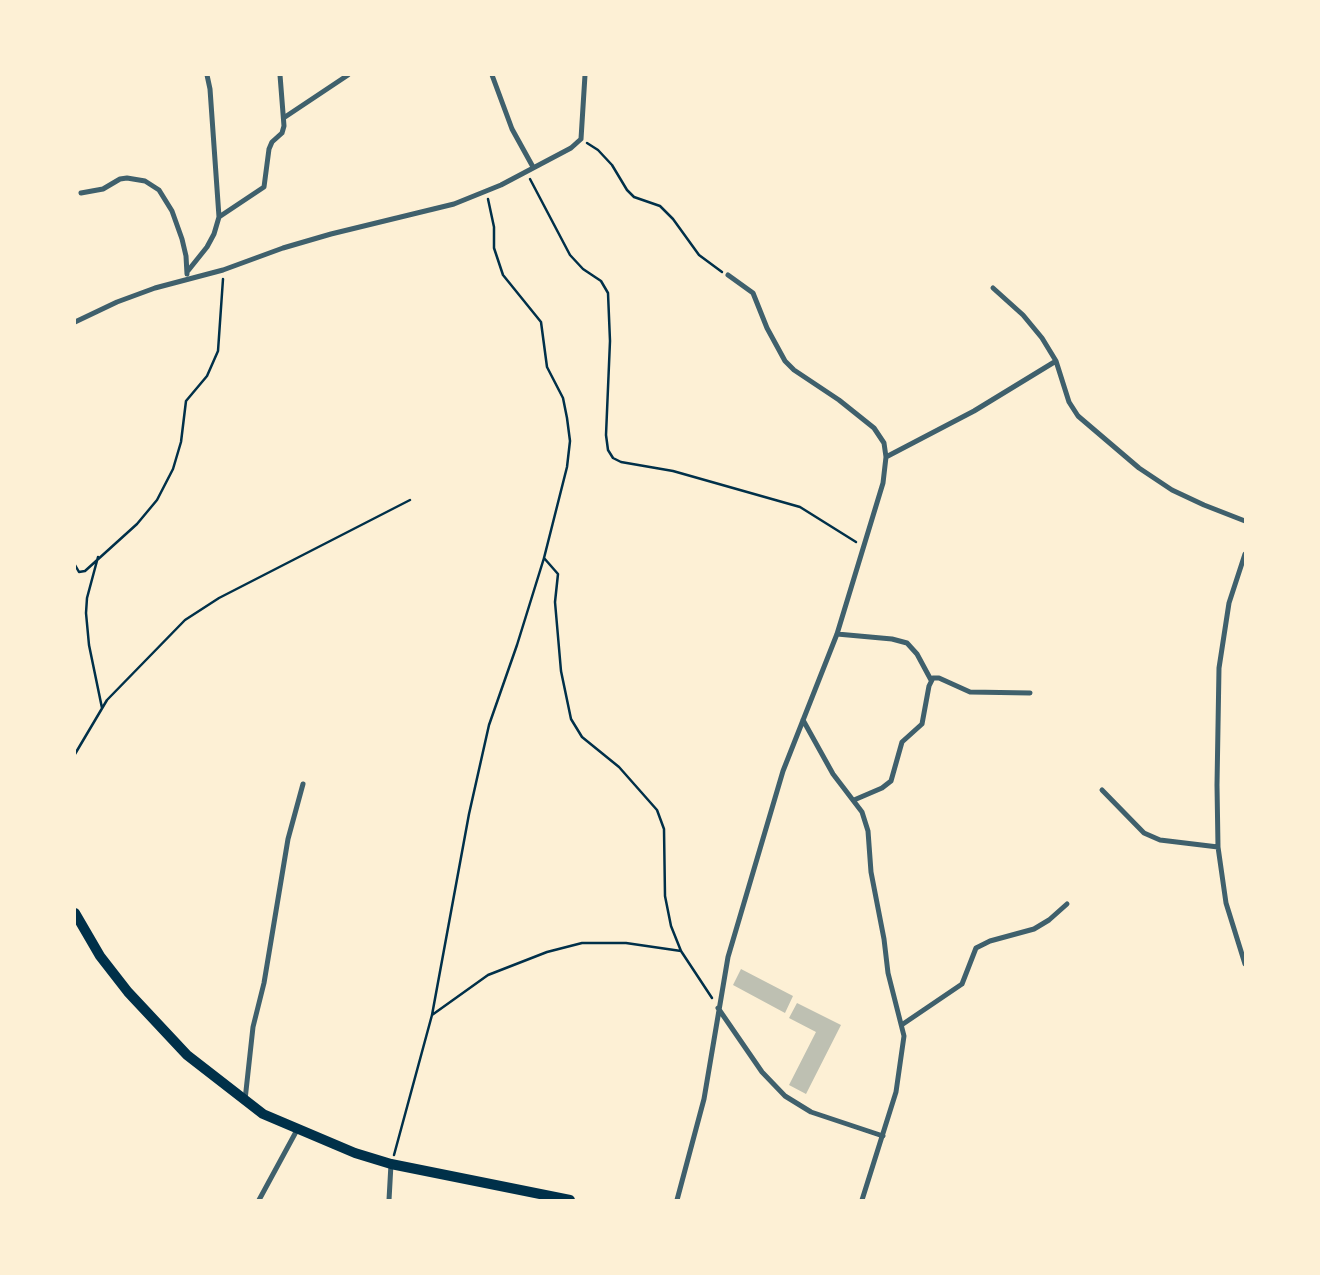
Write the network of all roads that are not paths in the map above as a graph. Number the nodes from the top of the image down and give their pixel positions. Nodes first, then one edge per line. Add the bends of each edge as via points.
1 (206, 75) edge
2 (280, 75) edge
3 (348, 75) edge
4 (492, 75) edge
5 (585, 75) edge
6 (285, 117) junction
7 (533, 167) junction
8 (81, 193) dead end
9 (219, 217) junction
10 (186, 272) junction
11 (728, 275) road end
12 (187, 279) junction
13 (993, 288) dead end
14 (75, 322) edge
15 (1056, 361) junction
16 (886, 457) junction
17 (1245, 521) edge
18 (1245, 554) edge
19 (837, 634) junction
20 (931, 680) junction
21 (1030, 693) dead end
22 (803, 720) junction
23 (302, 784) dead end
24 (1102, 790) dead end
25 (854, 800) junction
26 (1218, 847) junction
27 (1067, 904) dead end
28 (75, 913) edge
29 (1245, 964) edge
30 (718, 1008) junction
31 (902, 1024) junction
32 (245, 1100) junction
33 (297, 1130) junction
34 (883, 1136) junction
35 (391, 1164) junction
36 (259, 1200) edge
37 (388, 1200) edge
38 (570, 1200) edge
39 (676, 1200) edge
40 (862, 1200) edge

1 - 9 street via 210,89
2 - 6 street
3 - 6 street
4 - 7 street via 512,128
5 - 7 street via 581,139 571,148
6 - 9 street via 282,133 269,149 264,186
7 - 12 street via 485,193 416,215 331,234
8 - 10 street via 103,189 127,178 145,181 159,190 172,211 182,238
9 - 10 street via 207,247
10 - 12 street
11 - 16 street via 752,294 785,361 874,428 884,443
12 - 14 street via 117,302
13 - 15 street via 1023,315
15 - 16 street via 1005,393
15 - 17 street via 1069,402 1078,416 1139,468 1172,490
16 - 19 street via 883,482
18 - 26 street via 1228,603 1219,668
19 - 20 street via 907,643
19 - 22 street
20 - 21 street via 939,678 970,692
20 - 25 street via 922,724 899,747 891,780 882,788
22 - 25 street via 833,774
22 - 30 street via 783,770 728,957
23 - 32 street via 288,839 264,983 253,1027
24 - 26 street via 1144,834 1160,840
25 - 31 street via 868,831 871,872 888,973
26 - 29 street via 1226,903
27 - 31 street via 1034,929 976,948 962,984
28 - 32 main road via 100,956 128,992 187,1055
30 - 34 street via 762,1072 785,1096 811,1112
30 - 39 street via 704,1099
31 - 34 street via 904,1036 896,1092
32 - 33 main road via 263,1114
33 - 35 main road
33 - 36 street
34 - 40 street
35 - 37 street
35 - 38 main road

